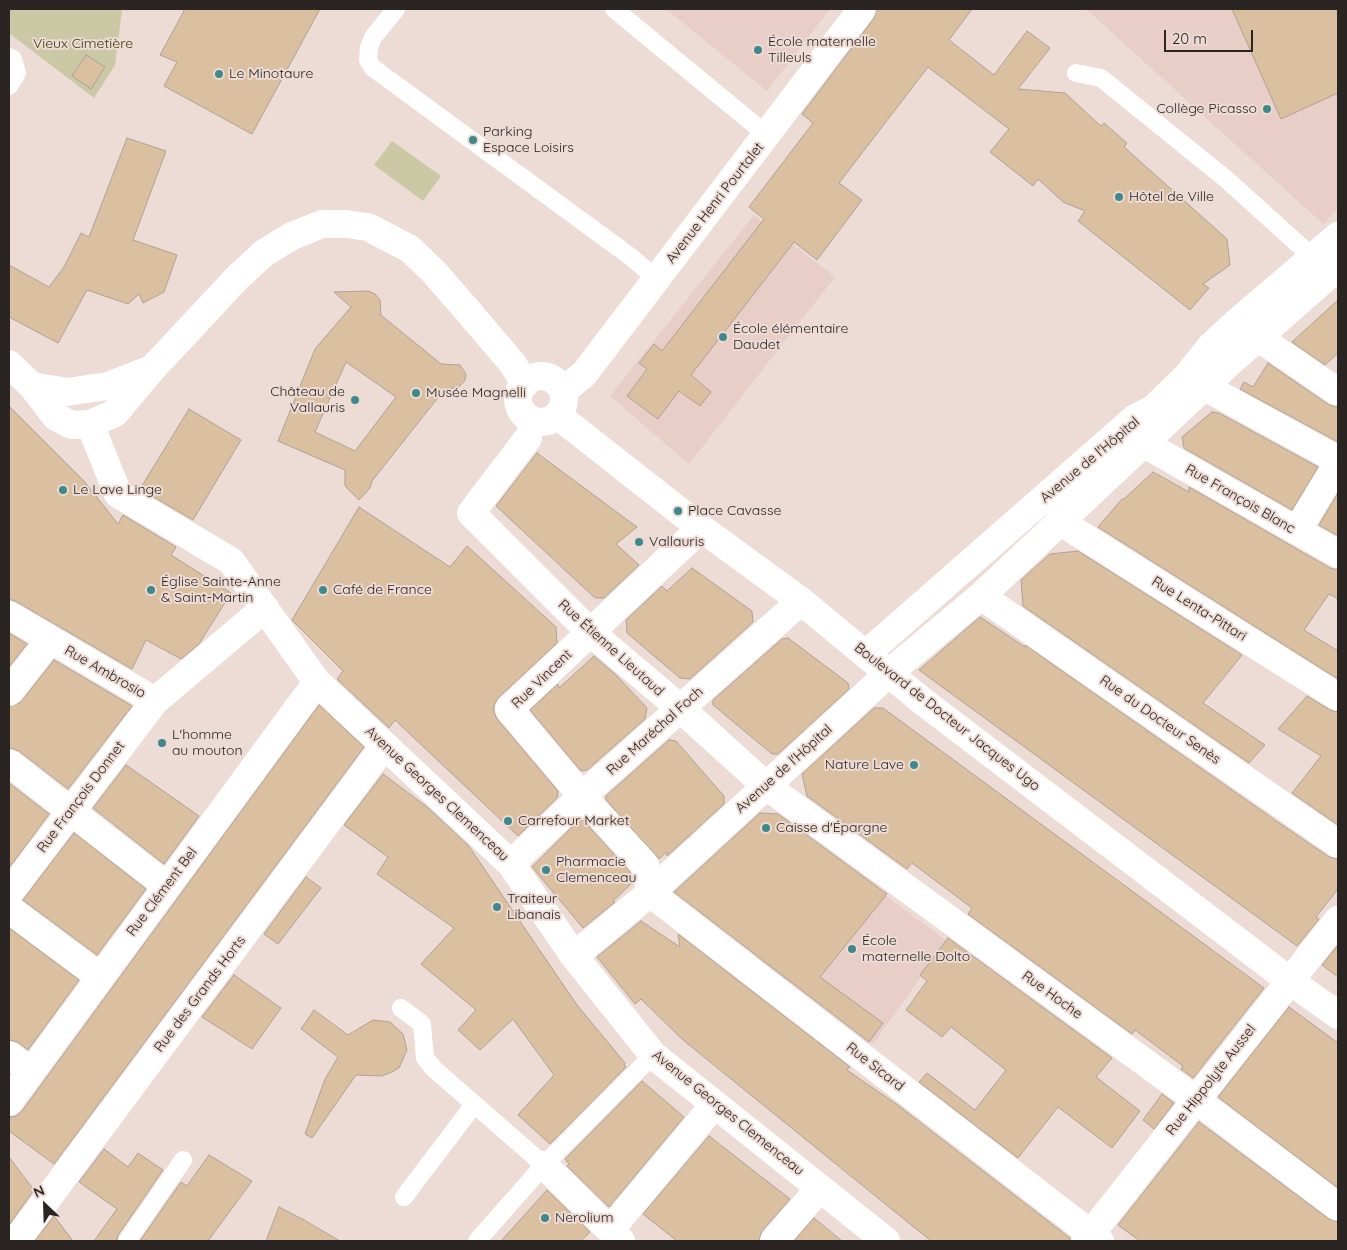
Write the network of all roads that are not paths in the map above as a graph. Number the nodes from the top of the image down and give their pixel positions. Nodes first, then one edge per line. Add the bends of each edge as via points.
1 (396, 9) edge
2 (614, 9) edge
3 (862, 9) edge
4 (9, 57) edge
5 (1076, 73) dead end
6 (9, 86) edge
7 (768, 136) junction
8 (1338, 236) edge
9 (1327, 266) edge
10 (656, 279) junction
11 (1236, 323) junction
12 (1258, 338) junction
13 (9, 364) edge
14 (152, 369) junction
15 (1204, 376) junction
16 (525, 384) junction
17 (32, 386) junction
18 (1338, 392) edge
19 (560, 403) junction
20 (1159, 416) junction
21 (90, 424) junction
22 (528, 438) dead end
23 (1143, 443) junction
24 (1338, 462) edge
25 (1028, 512) junction
26 (1053, 527) junction
27 (701, 528) junction
28 (1297, 531) junction
29 (1338, 554) edge
30 (972, 560) junction
31 (988, 589) junction
32 (801, 601) junction
33 (265, 608) junction
34 (9, 615) edge
35 (590, 632) junction
36 (50, 640) junction
37 (866, 654) junction
38 (889, 673) junction
39 (317, 682) junction
40 (9, 692) edge
41 (1338, 696) edge
42 (155, 702) junction
43 (680, 708) junction
44 (384, 746) junction
45 (9, 764) edge
46 (764, 786) junction
47 (582, 796) junction
48 (70, 811) junction
49 (1338, 844) edge
50 (511, 864) junction
51 (167, 886) junction
52 (9, 893) edge
53 (650, 893) junction
54 (9, 909) edge
55 (1338, 920) edge
56 (574, 956) junction
57 (100, 976) junction
58 (1290, 981) junction
59 (401, 1008) dead end
60 (1338, 1015) edge
61 (9, 1054) edge
62 (653, 1055) junction
63 (31, 1071) junction
64 (1195, 1099) junction
65 (9, 1102) edge
66 (715, 1104) junction
67 (473, 1106) junction
68 (183, 1160) dead end
69 (544, 1165) junction
70 (820, 1188) junction
71 (404, 1197) dead end
72 (1338, 1207) edge
73 (616, 1236) edge
74 (1092, 1239) edge
75 (16, 1241) edge
76 (128, 1241) edge
77 (477, 1241) edge
78 (774, 1241) edge
79 (886, 1241) edge

1 - 10 lane via 369,47 368,60 373,68 631,257
2 - 7 lane
3 - 7 street, Avenue Henri Pourtalet
4 - 6 lane via 13,59 17,73
5 - 9 lane via 1100,78 1226,179
7 - 10 street, Avenue Henri Pourtalet
8 - 9 street, Avenue de l'Hôpital
9 - 11 street, Avenue de l'Hôpital
9 - 12 street, Avenue de l'Hôpital
10 - 19 street, Avenue Henri Pourtalet
11 - 12 street
11 - 15 street, Avenue de l'Hôpital
12 - 15 street, Avenue de l'Hôpital
12 - 18 street
13 - 17 street
14 - 16 street via 264,253 292,236 322,224 346,224 368,227 410,249 467,310 513,364
14 - 17 street via 108,386 67,392
14 - 21 street via 116,413
15 - 20 street, Avenue de l'Hôpital
15 - 24 street
16 - 19 street via 531,379 553,379
16 - 19 street via 519,400 526,416 538,422 552,420
17 - 21 street via 56,416 72,425
19 - 27 street, Boulevard de Docteur Jacques Ugo
20 - 23 street, Avenue de l'Hôpital
20 - 25 street, Avenue de l'Hôpital via 1134,419
21 - 33 street, Avenue Georges Clemenceau via 118,494 231,561
22 - 35 street, Rue Étienne Lieutaud via 470,513
23 - 26 street, Avenue de l'Hôpital
23 - 28 street, Rue François Blanc
24 - 28 street
25 - 26 street, Avenue de l'Hôpital
25 - 30 street, Avenue de l'Hôpital
26 - 31 street, Avenue de l'Hôpital
26 - 41 street, Rue Lenta-Pittari
27 - 32 street, Boulevard de Docteur Jacques Ugo
27 - 35 street, Rue Vincent
28 - 29 street, Rue François Blanc
30 - 31 street
30 - 37 street, Avenue de l'Hôpital
31 - 38 street, Avenue de l'Hôpital
31 - 49 street, Rue du Docteur Senès
32 - 37 street, Boulevard de Docteur Jacques Ugo
32 - 43 street, Rue Maréchal Foch
33 - 39 street, Avenue Georges Clemenceau
33 - 42 street, Rue Ambrosio
34 - 36 street, Rue Ambrosio
35 - 43 street, Rue Étienne Lieutaud
35 - 47 street, Rue Vincent via 509,709
36 - 40 street
36 - 42 street, Rue Ambrosio
37 - 38 street, Boulevard de Docteur Jacques Ugo
38 - 46 street, Avenue de l'Hôpital
38 - 58 street, Boulevard de Docteur Jacques Ugo
39 - 44 street, Avenue Georges Clemenceau
39 - 51 street, Rue Clément Bel
42 - 48 street, Rue François Donnet
43 - 46 street, Rue Étienne Lieutaud
43 - 47 street, Rue Maréchal Foch
44 - 50 street, Avenue Georges Clemenceau
44 - 75 street, Rue des Grands Horts
45 - 48 street
46 - 53 street, Avenue de l'Hôpital
46 - 64 street, Rue Hoche
47 - 50 street, Rue Maréchal Foch
47 - 53 street, Rue Vincent via 645,865
48 - 51 street
48 - 52 street, Rue François Donnet
50 - 56 street, Avenue Georges Clemenceau
51 - 57 street, Rue Clément Bel
53 - 56 street, Avenue de l'Hôpital
53 - 74 street, Rue Sicard
54 - 57 street
55 - 58 street, Rue Hippolyte Aussel
56 - 62 street, Avenue Georges Clemenceau
57 - 63 street, Rue Clément Bel
58 - 60 street, Boulevard de Docteur Jacques Ugo
58 - 64 street, Rue Hippolyte Aussel
59 - 67 lane via 422,1024 425,1058
61 - 63 street
62 - 66 street, Avenue Georges Clemenceau
62 - 69 lane
63 - 65 street, Rue Clément Bel
64 - 72 street, Rue Hoche
64 - 74 street, Rue Hippolyte Aussel
66 - 70 street, Avenue Georges Clemenceau
66 - 73 street
67 - 69 lane
67 - 71 lane
68 - 76 lane
69 - 73 street
69 - 77 lane
70 - 78 street
70 - 79 street, Avenue Georges Clemenceau

